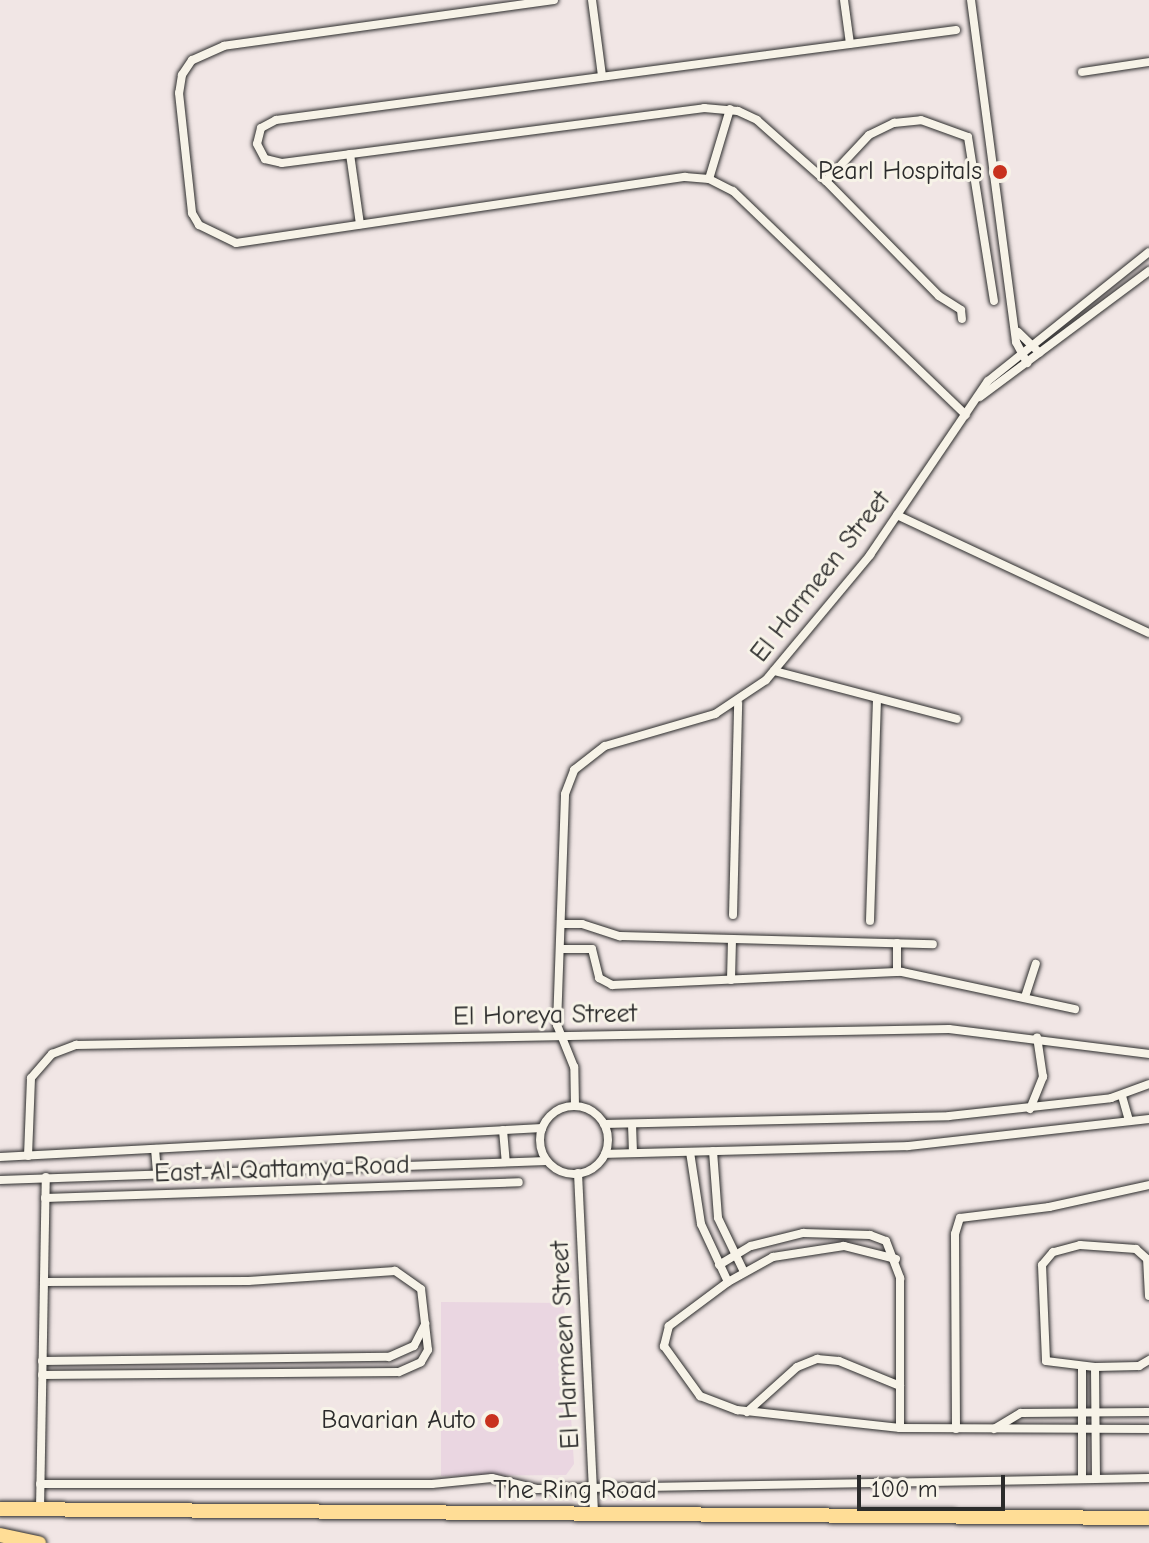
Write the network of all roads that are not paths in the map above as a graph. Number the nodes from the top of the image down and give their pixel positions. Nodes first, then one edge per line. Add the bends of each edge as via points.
1 (554, 0) edge
2 (592, 0) edge
3 (844, 0) edge
4 (971, 0) edge
5 (956, 30) dead end
6 (850, 44) junction
7 (1149, 62) edge
8 (1082, 72) dead end
9 (602, 76) junction
10 (730, 109) junction
11 (350, 154) junction
12 (709, 179) junction
13 (826, 181) junction
14 (994, 187) junction
15 (980, 188) junction
16 (997, 205) junction
17 (983, 207) junction
18 (360, 224) junction
19 (1149, 252) edge
20 (1149, 271) edge
21 (994, 301) dead end
22 (962, 319) dead end
23 (1018, 332) junction
24 (1032, 342) junction
25 (1019, 352) junction
26 (1040, 353) junction
27 (1027, 363) junction
28 (980, 397) junction
29 (966, 415) junction
30 (897, 515) junction
31 (1149, 633) edge
32 (774, 671) junction
33 (877, 699) junction
34 (738, 703) junction
35 (957, 719) dead end
36 (733, 915) dead end
37 (870, 921) dead end
38 (561, 924) junction
39 (732, 939) junction
40 (897, 943) junction
41 (933, 944) dead end
42 (561, 949) junction
43 (1036, 964) dead end
44 (897, 972) junction
45 (731, 980) junction
46 (1025, 997) junction
47 (1075, 1009) dead end
48 (559, 1035) junction
49 (1037, 1037) junction
50 (1149, 1054) edge
51 (1149, 1084) edge
52 (1122, 1096) junction
53 (575, 1106) junction
54 (1030, 1109) junction
55 (1149, 1119) edge
56 (1129, 1120) junction
57 (604, 1124) junction
58 (632, 1124) junction
59 (542, 1128) junction
60 (503, 1130) junction
61 (155, 1149) junction
62 (713, 1151) junction
63 (690, 1152) junction
64 (633, 1153) junction
65 (605, 1154) junction
66 (28, 1156) junction
67 (0, 1157) edge
68 (547, 1161) junction
69 (506, 1162) junction
70 (578, 1173) junction
71 (157, 1174) junction
72 (46, 1177) junction
73 (0, 1180) edge
74 (519, 1182) dead end
75 (1149, 1185) edge
76 (45, 1198) junction
77 (822, 1232) junction
78 (822, 1246) junction
79 (734, 1254) junction
80 (896, 1259) junction
81 (719, 1265) junction
82 (744, 1272) junction
83 (44, 1282) junction
84 (728, 1282) junction
85 (1149, 1296) edge
86 (425, 1323) junction
87 (375, 1358) junction
88 (241, 1359) junction
89 (126, 1360) junction
90 (1149, 1360) edge
91 (42, 1361) junction
92 (1082, 1367) junction
93 (1095, 1367) junction
94 (375, 1373) junction
95 (126, 1374) junction
96 (241, 1374) junction
97 (42, 1375) junction
98 (900, 1386) junction
99 (747, 1412) junction
100 (1082, 1412) junction
101 (1095, 1412) junction
102 (1149, 1412) edge
103 (900, 1428) junction
104 (1082, 1428) junction
105 (956, 1429) junction
106 (994, 1429) junction
107 (1095, 1429) junction
108 (1149, 1429) edge
109 (1082, 1478) junction
110 (1096, 1478) junction
111 (1149, 1478) edge
112 (40, 1484) junction
113 (592, 1486) junction
114 (0, 1509) edge
115 (40, 1509) junction
116 (594, 1514) junction
117 (1149, 1518) edge
118 (0, 1535) edge
119 (39, 1543) edge

1 - 18 street via 224,46 192,60 179,93 192,213 199,225 236,243
2 - 9 street
3 - 6 street
4 - 14 street
5 - 6 street
6 - 9 street
7 - 8 street
9 - 11 street via 276,120 257,136 260,152 273,162
10 - 11 street
10 - 12 street
10 - 13 street via 757,120
11 - 18 street
12 - 18 street via 685,177
12 - 29 street via 733,191
13 - 15 street via 869,135 894,123 921,120 970,138
13 - 22 street via 939,296 961,310
14 - 15 street
14 - 16 street
15 - 17 street
16 - 17 street
16 - 23 street
17 - 21 street
19 - 24 street, El Harmeen Street
20 - 26 street, El Harmeen Street
23 - 24 street
23 - 25 street
24 - 25 street, El Harmeen Street
24 - 26 street
25 - 27 street
25 - 28 street, El Harmeen Street via 988,381
26 - 27 street, El Harmeen Street
27 - 28 street, El Harmeen Street
28 - 29 street, El Harmeen Street
29 - 30 street, El Harmeen Street
30 - 31 street
30 - 32 street, El Harmeen Street
32 - 33 street
32 - 34 street, El Harmeen Street
33 - 35 street
33 - 37 street
34 - 36 street
34 - 38 street, El Harmeen Street via 667,731 605,746 574,770 565,794
38 - 39 street via 620,936
38 - 42 street, El Harmeen Street
39 - 40 street
39 - 45 street
40 - 41 street
40 - 44 street
42 - 45 street via 592,949 599,978 608,985
42 - 48 street, El Harmeen Street
43 - 46 street
44 - 45 street
44 - 46 street
46 - 47 street
48 - 49 street, El Horeya Street via 949,1029
48 - 53 street, El Harmeen Street via 574,1067
48 - 66 street, El Horeya Street via 68,1047 45,1059 29,1086
49 - 50 street, El Horeya Street
49 - 54 street via 1043,1077
51 - 52 street
52 - 54 street
52 - 56 street
53 - 57 street via 592,1111
53 - 59 street via 555,1112
54 - 58 street via 908,1118
55 - 56 street
56 - 62 street via 950,1143
57 - 58 street
57 - 65 street
58 - 64 street
59 - 60 street
59 - 68 street via 540,1145
60 - 61 street
60 - 69 street
61 - 66 street
61 - 71 street
62 - 63 street
62 - 79 street via 716,1207
63 - 64 street
63 - 81 street via 698,1211
64 - 65 street
65 - 70 street via 594,1167
66 - 67 street
68 - 69 street
68 - 70 street via 561,1171
69 - 71 street
70 - 113 street, El Harmeen Street
71 - 72 street
72 - 73 street
72 - 76 street
74 - 76 street, East Al Qattamya Road
75 - 105 street via 1049,1207 960,1218 955,1234
76 - 83 street
77 - 78 street
77 - 79 street via 785,1236
77 - 80 street via 876,1236 890,1246
78 - 80 street via 865,1249
78 - 82 street via 781,1254
79 - 81 street
79 - 82 street
80 - 98 street
81 - 84 street
82 - 84 street
83 - 86 street via 248,1281 395,1271 421,1289
83 - 91 street
84 - 99 street via 669,1326 663,1343 706,1402
85 - 92 street via 1147,1259 1136,1249 1080,1245 1046,1258 1043,1356 1051,1364
86 - 87 street via 409,1350
86 - 94 street via 428,1350 421,1362 404,1371
87 - 88 street
87 - 94 street
88 - 89 street
88 - 96 street
89 - 91 street
89 - 95 street
90 - 93 street via 1139,1366
91 - 97 street
92 - 93 street
92 - 100 street
93 - 101 street
94 - 96 street
95 - 96 street
95 - 97 street
97 - 112 street
98 - 99 street via 839,1361 817,1359 797,1367
98 - 103 street
99 - 103 street
100 - 101 street
100 - 104 street
100 - 106 street via 1017,1413
101 - 102 street
101 - 107 street
103 - 105 street
104 - 106 street
104 - 107 street
104 - 109 street
105 - 106 street
107 - 108 street
107 - 110 street
109 - 110 street
109 - 113 street
110 - 111 street
112 - 113 street via 432,1484 492,1478 531,1488
112 - 115 street
113 - 116 street, El Harmeen Street
114 - 115 highway, The Ring Road
115 - 116 highway, The Ring Road
116 - 117 highway, The Ring Road
118 - 119 highway

